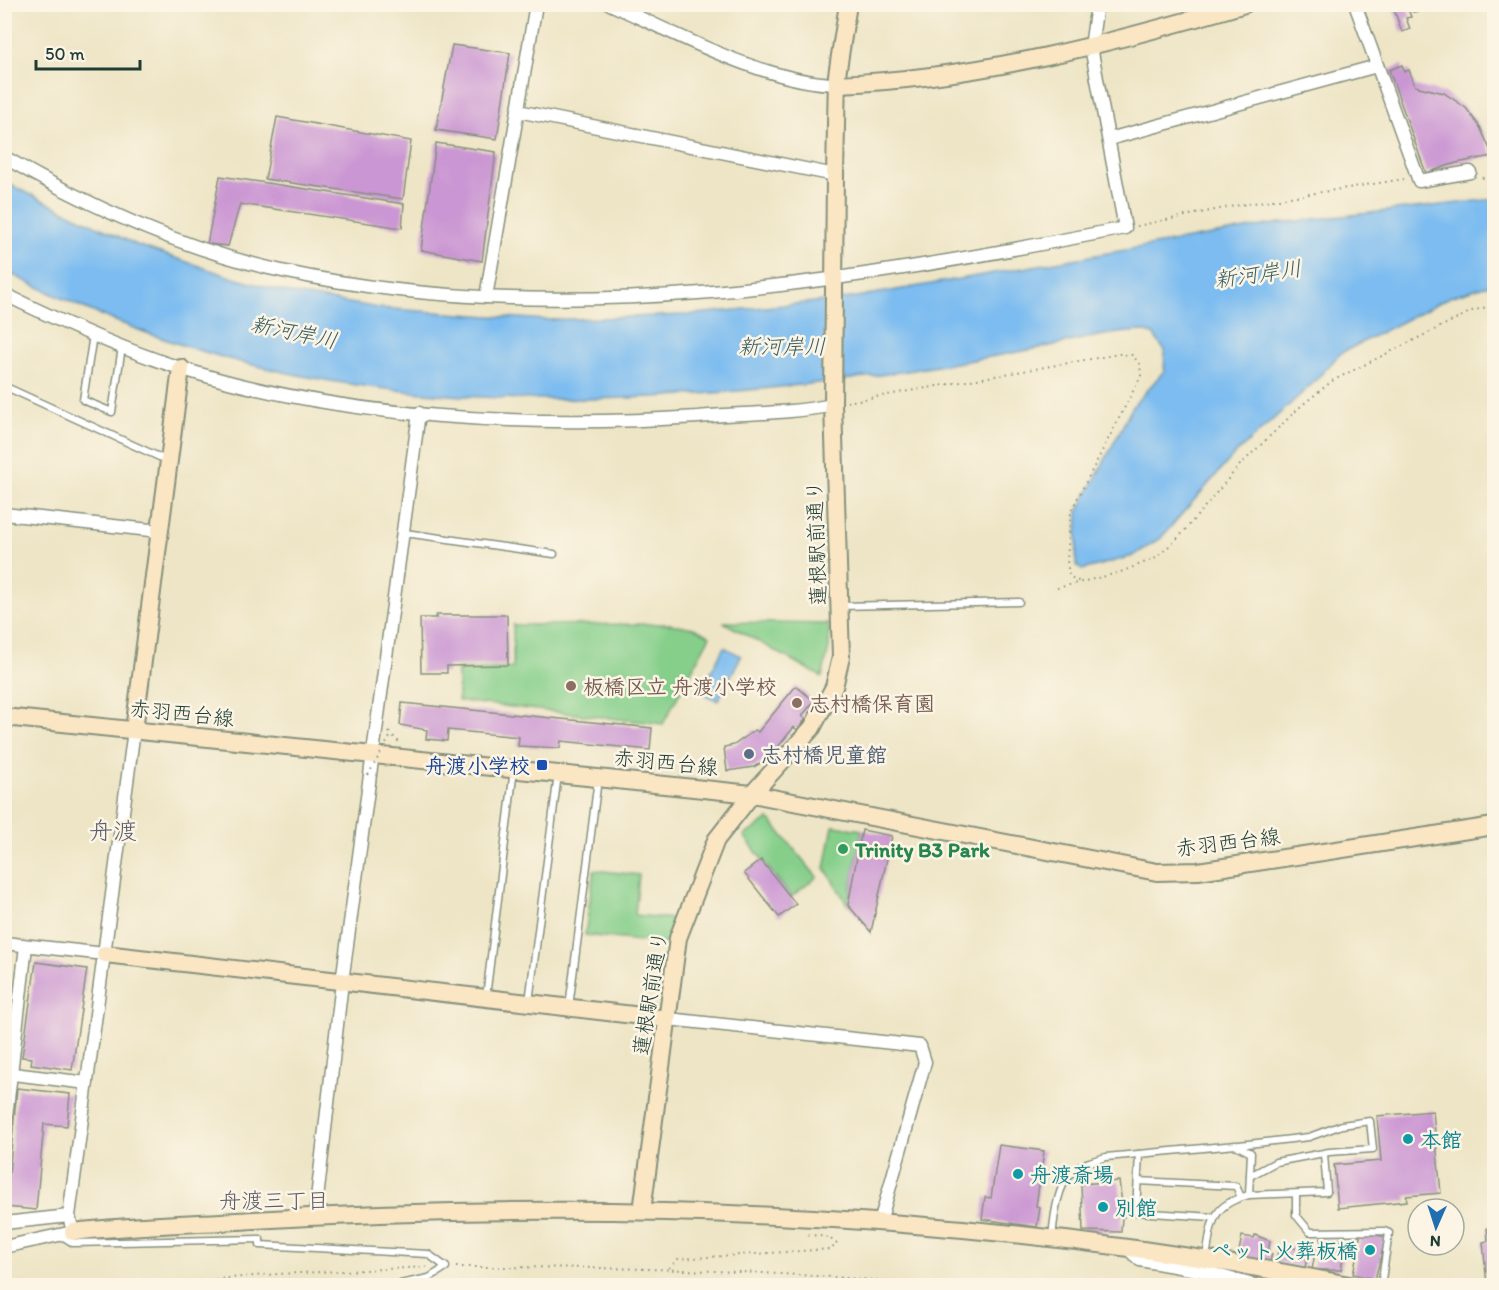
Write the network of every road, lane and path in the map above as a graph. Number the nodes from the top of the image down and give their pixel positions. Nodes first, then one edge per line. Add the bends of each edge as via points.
1 (536, 4) edge
2 (848, 4) edge
3 (1097, 4) edge
4 (1245, 4) edge
5 (1355, 4) edge
6 (612, 5) edge
7 (1091, 47) junction
8 (1377, 66) junction
9 (837, 84) junction
10 (518, 111) junction
11 (1109, 139) junction
12 (4, 157) edge
13 (1470, 172) dead end
14 (835, 175) junction
15 (1418, 177) junction
16 (1125, 228) junction
17 (834, 283) junction
18 (4, 294) edge
19 (486, 297) junction
20 (1494, 305) edge
21 (93, 334) junction
22 (123, 346) junction
23 (181, 368) junction
24 (4, 386) edge
25 (833, 401) junction
26 (419, 413) junction
27 (168, 461) junction
28 (4, 514) edge
29 (159, 531) junction
30 (405, 533) junction
31 (554, 554) dead end
32 (1080, 582) junction
33 (1058, 588) dead end
34 (1019, 602) dead end
35 (840, 606) junction
36 (4, 717) edge
37 (134, 730) junction
38 (388, 732) dead end
39 (375, 756) junction
40 (514, 769) junction
41 (558, 774) junction
42 (368, 775) dead end
43 (598, 778) junction
44 (752, 794) junction
45 (1494, 826) edge
46 (4, 943) edge
47 (26, 946) junction
48 (105, 954) junction
49 (342, 982) junction
50 (486, 998) junction
51 (529, 1003) junction
52 (568, 1007) junction
53 (668, 1019) junction
54 (8, 1073) edge
55 (87, 1083) junction
56 (4, 1133) edge
57 (1236, 1145) junction
58 (1139, 1154) junction
59 (1324, 1154) junction
60 (1251, 1176) junction
61 (1138, 1181) junction
62 (1296, 1195) junction
63 (1249, 1196) junction
64 (1241, 1197) junction
65 (642, 1211) junction
66 (315, 1216) junction
67 (1213, 1216) junction
68 (880, 1222) junction
69 (4, 1223) edge
70 (68, 1227) junction
71 (797, 1232) dead end
72 (1052, 1239) junction
73 (1125, 1246) junction
74 (4, 1247) edge
75 (1206, 1259) junction
76 (446, 1267) junction
77 (669, 1268) junction
78 (132, 1286) edge
79 (391, 1286) edge
80 (942, 1286) edge
81 (1257, 1286) edge
82 (1354, 1286) edge
83 (1381, 1286) edge

1 - 10 street
2 - 9 street
3 - 7 street
4 - 7 street
5 - 8 street
6 - 9 street via 744,63
7 - 9 street via 985,67 881,82
7 - 11 street
8 - 11 street
8 - 15 street
9 - 14 street
10 - 14 street
10 - 19 street
11 - 16 street
12 - 19 street via 80,198 231,257 280,271 382,289
13 - 15 street via 1419,181
14 - 17 street
15 - 16 path
16 - 17 street
17 - 19 street via 632,298
17 - 25 street, 蓮根駅前通り
18 - 21 street
20 - 32 path via 1472,311 1332,381 1239,466 1180,536 1156,558
21 - 22 street
21 - 22 lane via 83,400 112,412
22 - 23 street
23 - 26 street via 333,403
23 - 27 street
24 - 27 lane
25 - 26 street via 818,408 645,420 534,420
25 - 32 path via 1132,355 1140,364 1138,381 1071,511 1067,560 1070,576
25 - 35 street, 蓮根駅前通り
26 - 30 street
27 - 29 street
28 - 29 street
29 - 37 street
30 - 31 lane
30 - 39 street
32 - 33 path
34 - 35 lane
35 - 44 street, 蓮根駅前通り via 841,657 828,700 802,741
36 - 37 street, 赤羽西台線
37 - 39 street, 赤羽西台線
37 - 48 street
38 - 42 path, bridge via 400,740 398,743 389,736
39 - 40 street, 赤羽西台線
39 - 49 street
40 - 41 street, 赤羽西台線
40 - 50 lane
41 - 43 street, 赤羽西台線
41 - 51 lane
43 - 44 street, 赤羽西台線
43 - 52 lane
44 - 45 street, 赤羽西台線 via 1171,873
44 - 53 street, 蓮根駅前通り via 716,840 708,857 678,938
46 - 47 street
47 - 48 street
47 - 54 street
48 - 49 street
48 - 55 street
49 - 50 street
49 - 66 street
50 - 51 street
51 - 52 street
52 - 53 street
53 - 65 street, 蓮根駅前通り
53 - 68 street via 920,1046 925,1062
54 - 55 street
54 - 56 street
55 - 70 street
57 - 58 lane
57 - 59 lane via 1309,1137 1342,1125 1370,1121 1373,1149
57 - 60 lane via 1251,1153
58 - 61 lane
58 - 72 lane via 1106,1157 1073,1170 1058,1201
59 - 60 lane via 1276,1162
59 - 62 lane via 1327,1192
60 - 63 lane
61 - 64 lane via 1236,1186
61 - 67 lane via 1136,1212
62 - 63 lane
62 - 83 lane via 1296,1215 1310,1232 1389,1233
63 - 64 lane
64 - 67 lane via 1228,1201
65 - 66 street via 547,1209
65 - 68 street
66 - 70 street
67 - 75 lane
68 - 72 street
69 - 70 street
70 - 74 street
70 - 76 lane via 73,1243 260,1239 260,1245 428,1254
71 - 77 path via 828,1237 837,1244 831,1249 678,1259
72 - 73 street
73 - 75 street
73 - 81 street via 1140,1260
75 - 82 street
76 - 77 path
76 - 78 path via 278,1274
76 - 79 lane via 429,1278
77 - 80 path via 829,1275

